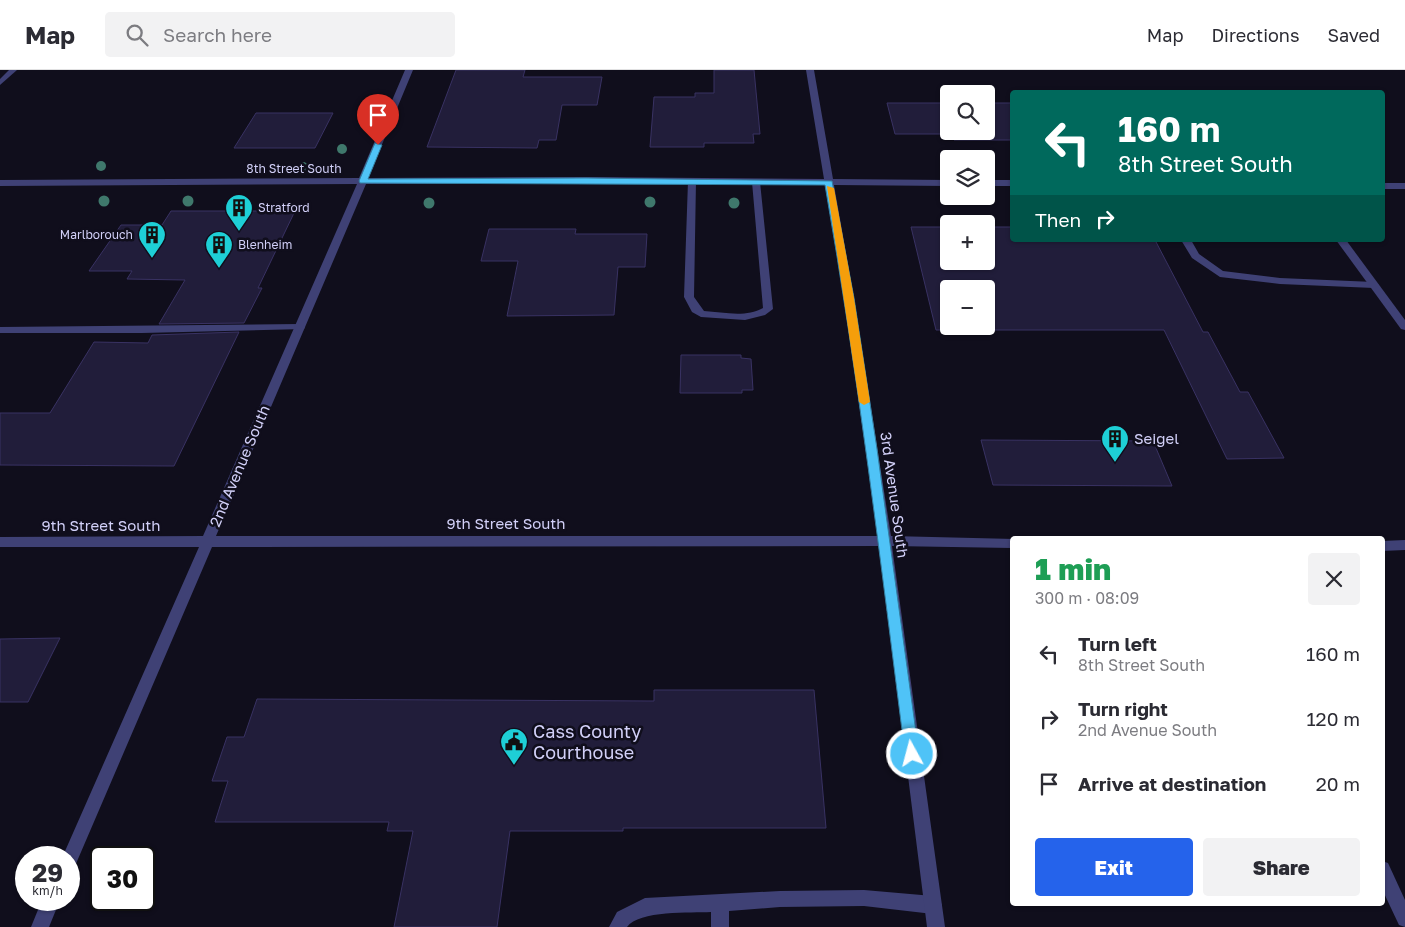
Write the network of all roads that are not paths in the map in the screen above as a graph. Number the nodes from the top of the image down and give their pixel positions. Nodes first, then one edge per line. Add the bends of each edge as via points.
1 (13, 70) edge
2 (409, 70) edge
3 (810, 70) edge
4 (0, 82) edge
5 (363, 181) junction
6 (692, 181) junction
7 (756, 182) junction
8 (829, 182) junction
9 (0, 183) edge
10 (940, 183) edge
11 (995, 183) edge
12 (1010, 184) edge
13 (1385, 186) edge
14 (1405, 186) edge
15 (1187, 242) edge
16 (1342, 242) edge
17 (1374, 285) junction
18 (300, 327) junction
19 (1405, 327) edge
20 (0, 330) edge
21 (884, 541) junction
22 (0, 542) edge
23 (208, 542) junction
24 (1010, 543) edge
25 (1405, 545) edge
26 (1385, 546) edge
27 (75, 846) edge
28 (1385, 876) edge
29 (720, 903) junction
30 (933, 905) junction
31 (47, 911) edge
32 (1405, 920) edge
33 (40, 927) edge
34 (618, 927) edge
35 (720, 927) edge
36 (936, 927) edge

1 - 4 street
2 - 5 street, 2nd Avenue South
3 - 8 street, 3rd Avenue South
5 - 6 street, 8th Street South
5 - 9 street, 8th Street South
5 - 18 street, 2nd Avenue South
6 - 7 street, 8th Street South
6 - 7 street via 689,297 701,314 747,316 768,309
7 - 8 street, 8th Street South
8 - 10 street, 8th Street South
8 - 21 street, 3rd Avenue South via 851,306
11 - 12 street
13 - 14 street
15 - 17 street via 1195,256 1220,274 1280,281
16 - 17 street
17 - 19 street
18 - 20 street
18 - 23 street, 2nd Avenue South
21 - 23 street, 9th Street South
21 - 24 street, 9th Street South
21 - 30 street, 3rd Avenue South
22 - 23 street, 9th Street South
23 - 27 street, 2nd Avenue South
25 - 26 street
28 - 32 street
29 - 30 street via 864,898
29 - 34 street via 645,907 623,918
29 - 35 street
30 - 36 street, 3rd Avenue South
31 - 33 street

